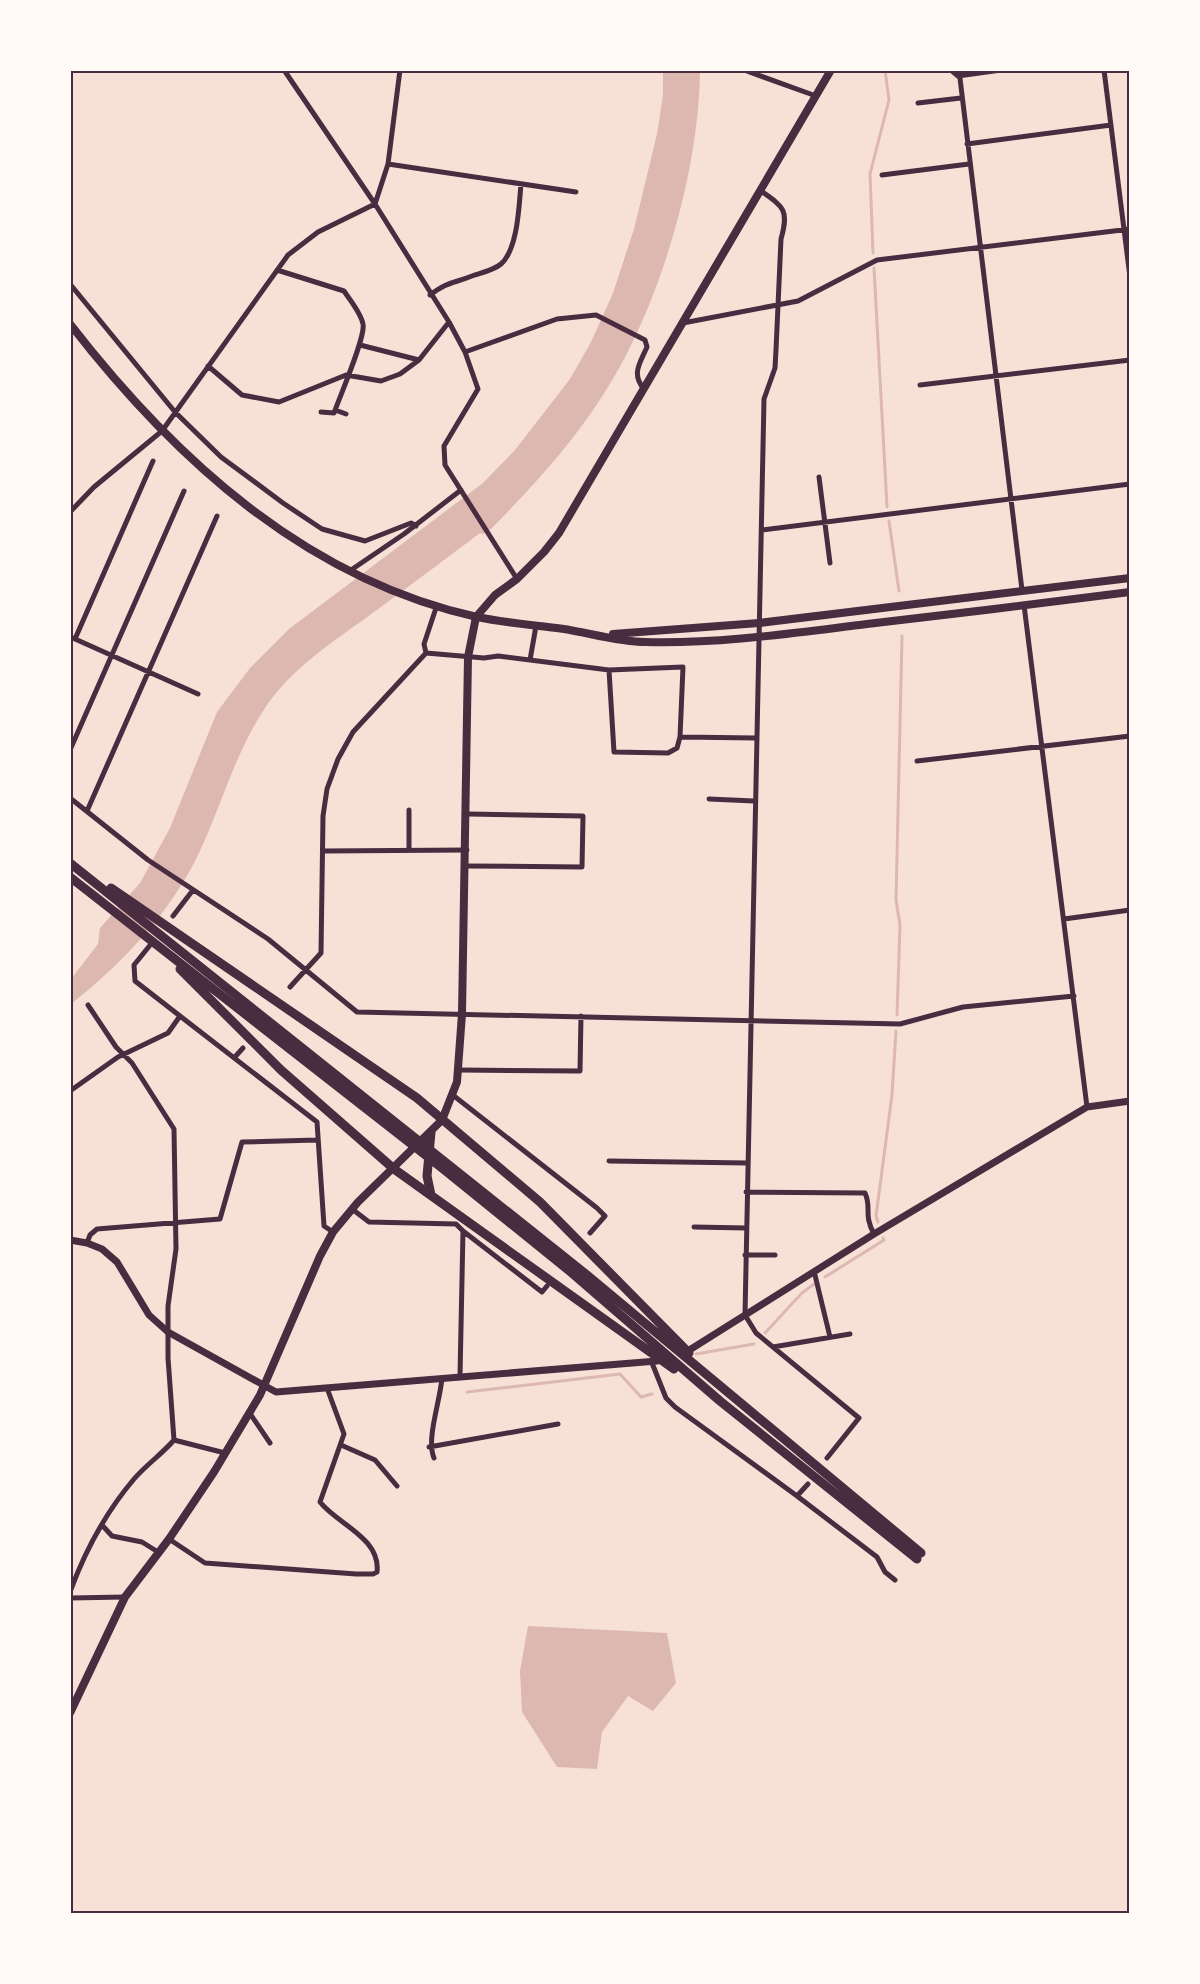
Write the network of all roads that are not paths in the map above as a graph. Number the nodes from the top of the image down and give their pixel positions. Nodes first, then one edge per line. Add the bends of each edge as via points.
1 (284, 70) edge
2 (400, 70) edge
3 (744, 70) edge
4 (831, 70) edge
5 (951, 70) edge
6 (1001, 70) edge
7 (1104, 70) edge
8 (958, 73) edge
9 (816, 96) junction
10 (961, 98) junction
11 (918, 103) dead end
12 (1111, 125) junction
13 (966, 144) junction
14 (388, 164) junction
15 (969, 165) junction
16 (882, 175) dead end
17 (521, 184) junction
18 (761, 191) junction
19 (576, 192) dead end
20 (375, 204) junction
21 (1126, 230) edge
22 (979, 247) junction
23 (277, 270) junction
24 (1130, 277) edge
25 (70, 284) edge
26 (430, 295) junction
27 (779, 303) junction
28 (450, 322) junction
29 (683, 323) junction
30 (70, 324) edge
31 (360, 345) junction
32 (465, 352) junction
33 (419, 360) junction
34 (1130, 360) edge
35 (208, 366) junction
36 (346, 375) junction
37 (995, 376) junction
38 (920, 386) dead end
39 (644, 389) junction
40 (335, 410) junction
41 (175, 412) junction
42 (321, 412) dead end
43 (346, 414) dead end
44 (162, 431) junction
45 (153, 461) dead end
46 (819, 477) dead end
47 (1130, 484) edge
48 (461, 490) junction
49 (184, 491) dead end
50 (1012, 499) junction
51 (70, 512) edge
52 (217, 516) dead end
53 (825, 522) junction
54 (416, 526) junction
55 (762, 530) junction
56 (830, 563) dead end
57 (351, 570) junction
58 (1130, 578) edge
59 (517, 579) junction
60 (1022, 590) junction
61 (1130, 592) edge
62 (437, 605) junction
63 (1024, 605) junction
64 (476, 617) junction
65 (759, 623) junction
66 (536, 626) junction
67 (604, 635) junction
68 (73, 638) edge
69 (759, 638) junction
70 (426, 653) junction
71 (112, 655) junction
72 (468, 657) junction
73 (530, 660) junction
74 (609, 670) junction
75 (150, 672) junction
76 (198, 694) dead end
77 (1130, 736) edge
78 (680, 737) junction
79 (756, 738) junction
80 (1042, 746) junction
81 (70, 750) edge
82 (917, 761) dead end
83 (70, 798) edge
84 (709, 799) dead end
85 (754, 801) junction
86 (409, 810) dead end
87 (87, 811) junction
88 (468, 814) junction
89 (409, 850) junction
90 (467, 850) junction
91 (322, 851) junction
92 (70, 861) edge
93 (467, 866) junction
94 (70, 877) edge
95 (191, 888) junction
96 (116, 900) junction
97 (1130, 910) edge
98 (173, 916) dead end
99 (1064, 918) junction
100 (151, 942) junction
101 (304, 970) junction
102 (290, 987) dead end
103 (1074, 996) junction
104 (88, 1005) dead end
105 (462, 1014) junction
106 (180, 1016) junction
107 (581, 1016) junction
108 (750, 1021) junction
109 (243, 1048) dead end
110 (123, 1054) junction
111 (234, 1059) junction
112 (459, 1070) junction
113 (70, 1091) edge
114 (454, 1096) junction
115 (1130, 1101) edge
116 (1087, 1107) junction
117 (442, 1120) junction
118 (400, 1129) junction
119 (431, 1132) junction
120 (317, 1140) junction
121 (609, 1161) dead end
122 (444, 1164) junction
123 (747, 1164) junction
124 (394, 1169) junction
125 (746, 1192) junction
126 (431, 1195) junction
127 (352, 1209) junction
128 (175, 1225) junction
129 (694, 1227) dead end
130 (746, 1228) junction
131 (463, 1231) junction
132 (333, 1232) junction
133 (590, 1233) dead end
134 (874, 1234) junction
135 (70, 1240) edge
136 (87, 1243) junction
137 (745, 1255) junction
138 (775, 1255) dead end
139 (814, 1271) junction
140 (547, 1286) dead end
141 (745, 1315) junction
142 (168, 1332) junction
143 (850, 1334) dead end
144 (830, 1337) junction
145 (773, 1347) junction
146 (691, 1349) dead end
147 (655, 1362) joint
148 (460, 1376) junction
149 (442, 1378) junction
150 (264, 1385) junction
151 (327, 1388) junction
152 (731, 1396) junction
153 (720, 1401) junction
154 (249, 1412) junction
155 (558, 1424) dead end
156 (174, 1440) junction
157 (270, 1443) dead end
158 (341, 1446) junction
159 (429, 1447) junction
160 (225, 1453) junction
161 (434, 1458) dead end
162 (827, 1458) dead end
163 (807, 1484) dead end
164 (397, 1486) dead end
165 (797, 1496) junction
166 (102, 1524) junction
167 (169, 1539) junction
168 (158, 1552) junction
169 (895, 1580) dead end
170 (70, 1592) edge
171 (125, 1597) junction
172 (70, 1598) edge
173 (70, 1713) edge

1 - 20 street
2 - 14 street
3 - 9 street
4 - 9 main road
5 - 8 street
6 - 8 street
7 - 12 street
8 - 10 street
9 - 18 main road
10 - 11 street
10 - 13 street
12 - 13 street
12 - 21 street
13 - 15 street
14 - 17 street
14 - 20 street
15 - 16 street
15 - 22 street
17 - 19 street
17 - 26 street via 517,229 504,261 465,279 448,282
18 - 27 street via 785,212
18 - 29 main road
20 - 23 street via 318,232 288,255
20 - 26 street
21 - 22 street
21 - 24 street
22 - 27 street via 877,260 815,294
22 - 37 street
23 - 31 street via 344,291 363,324
23 - 35 street
25 - 41 street
26 - 28 street
27 - 29 street
27 - 55 street via 775,368 764,399
28 - 32 street
28 - 33 street
29 - 39 main road
30 - 44 highway
31 - 33 street
31 - 36 street
32 - 39 street via 557,319 596,315 641,337 647,347 636,381
32 - 48 street via 478,389 442,456
33 - 36 street via 400,374 381,381
34 - 37 street
35 - 36 street via 242,395 279,402
35 - 41 street
36 - 40 street
37 - 38 street
37 - 50 street
39 - 59 main road via 559,533
40 - 42 street via 332,414
40 - 43 street
41 - 44 street
41 - 54 street via 221,457 322,529 365,541 411,523
44 - 51 street
44 - 57 highway via 240,502 278,529
45 - 68 street
46 - 53 street
47 - 50 street
48 - 54 street
48 - 59 street
49 - 71 street
50 - 53 street
50 - 60 street
52 - 75 street
53 - 55 street
53 - 56 street
54 - 57 street
55 - 65 street
57 - 62 highway
58 - 60 highway
59 - 64 main road via 495,595
60 - 65 highway
61 - 63 highway
62 - 64 highway
62 - 70 street via 424,644
63 - 69 highway
63 - 80 street
64 - 66 highway
64 - 72 main road
65 - 67 highway
65 - 69 street
66 - 67 highway
66 - 73 street
67 - 69 highway via 641,643
68 - 71 street
69 - 79 street
70 - 72 street
70 - 91 street via 353,732 338,759 327,789
71 - 75 street
71 - 81 street
72 - 73 street
72 - 88 main road
73 - 74 street
74 - 78 street via 683,667
74 - 78 street via 614,752 668,753 676,748
75 - 76 street
75 - 87 street
77 - 80 street
78 - 79 street
79 - 85 street
80 - 82 street
80 - 99 street
83 - 87 street
84 - 85 street
85 - 108 street
86 - 89 street
87 - 95 street via 148,860
88 - 90 main road
88 - 93 street via 583,816 583,826 582,867
89 - 90 street
89 - 91 street
90 - 93 main road
91 - 101 street via 321,953
92 - 96 highway
93 - 105 main road
94 - 96 highway
95 - 98 street
95 - 101 street via 268,939
96 - 100 highway
96 - 117 highway via 163,924 361,1057
96 - 118 highway
97 - 99 street
99 - 103 street
100 - 106 street via 134,965 135,981
100 - 118 highway
100 - 124 highway via 281,1070
101 - 102 street
101 - 105 street via 357,1012
103 - 108 street via 963,1007 900,1024
103 - 116 street
104 - 110 street
105 - 107 street
105 - 112 main road
106 - 110 street via 168,1033
106 - 111 street
107 - 108 street
107 - 112 street via 580,1071
108 - 123 street
109 - 111 street
110 - 113 street
110 - 128 street via 174,1130
111 - 120 street via 317,1122
112 - 114 main road
114 - 117 main road
114 - 133 street via 605,1216
115 - 116 street
116 - 134 street
117 - 119 main road
117 - 152 highway via 540,1202
118 - 122 highway
119 - 124 main road
119 - 126 highway via 427,1176
120 - 128 street via 242,1142 220,1219
120 - 132 street via 324,1226
121 - 123 street
122 - 152 highway
122 - 153 highway
123 - 125 street
124 - 126 highway
124 - 127 main road
125 - 130 street
125 - 134 street via 865,1193 866,1218
126 - 153 highway
127 - 131 street via 369,1222 456,1224
127 - 132 main road
128 - 136 street via 97,1229
128 - 142 street
129 - 130 street
130 - 137 street
131 - 140 street via 542,1292
131 - 148 street
132 - 150 main road
134 - 139 street
135 - 136 street
136 - 142 street via 117,1262 149,1316
137 - 138 street
137 - 141 street
139 - 141 street
139 - 144 street
141 - 145 street
141 - 146 street
142 - 150 street
142 - 156 street
143 - 144 street
144 - 145 street
145 - 162 street via 859,1418
147 - 148 street
147 - 165 street via 666,1398 675,1407
148 - 149 street
149 - 151 street
149 - 159 street
150 - 151 street via 276,1392
150 - 154 main road
151 - 158 street via 344,1434
152 - 153 highway via 919,1556
154 - 157 street
154 - 160 main road
155 - 159 street
156 - 160 street
156 - 166 street via 136,1477
158 - 164 street via 375,1460
158 - 167 street via 320,1502 364,1539 378,1565 377,1572 205,1563
159 - 161 street
160 - 167 main road
163 - 165 street
165 - 169 street via 877,1557
166 - 168 street via 112,1536 142,1542
166 - 170 street
167 - 168 main road
168 - 171 main road
171 - 172 street
171 - 173 main road

